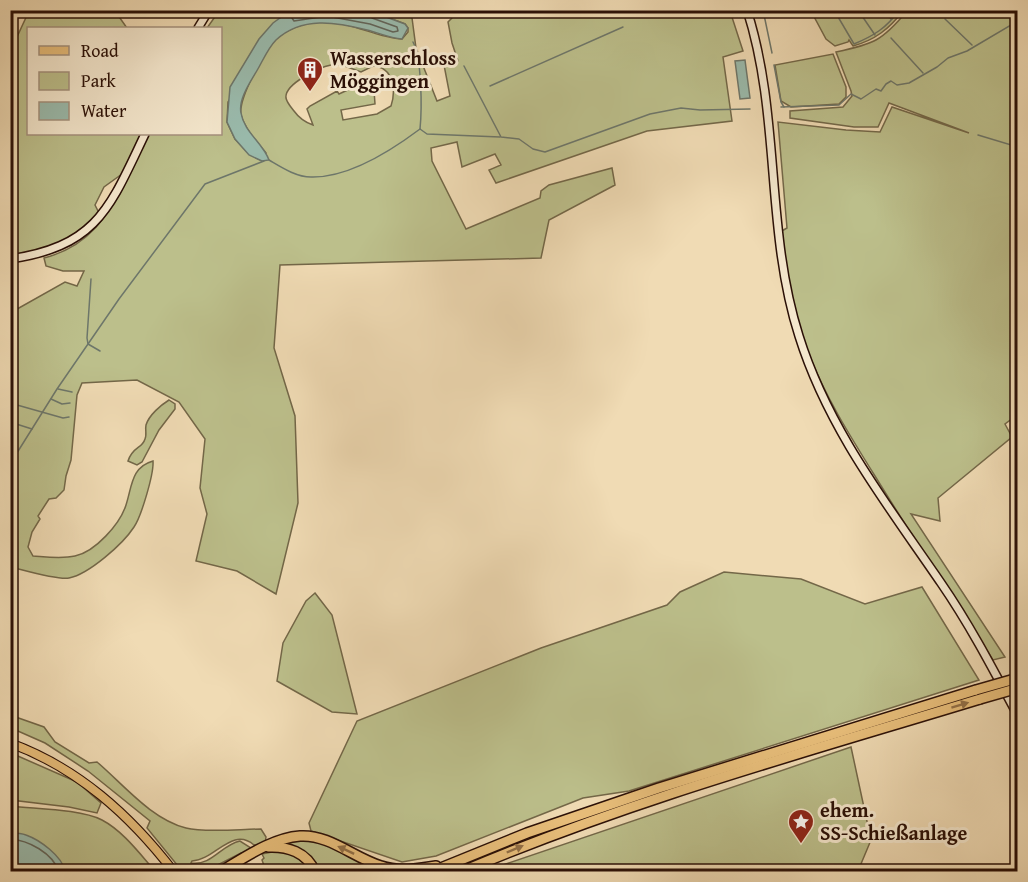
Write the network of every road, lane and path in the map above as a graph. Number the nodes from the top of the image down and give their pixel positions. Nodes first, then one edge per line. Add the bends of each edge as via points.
1 (209, 10) edge
2 (747, 10) edge
3 (199, 27) edge
4 (144, 135) edge
5 (10, 259) edge
6 (1017, 678) edge
7 (1017, 688) edge
8 (978, 694) junction
9 (1017, 716) edge
10 (10, 743) edge
11 (265, 848) junction
12 (426, 870) edge
13 (174, 872) edge
14 (220, 872) edge
15 (315, 872) edge
16 (461, 872) edge

1 - 3 street
2 - 9 street via 766,99 781,261 799,338 849,449 965,620
4 - 5 street via 108,207 81,236 57,248
6 - 8 highway, bridge
7 - 8 highway, bridge
8 - 12 highway via 659,788
16 -> 8 highway via 528,843 662,796
10 - 13 main road via 70,772 96,791 137,828
12 -> 11 highway via 381,866 330,842 306,836 281,840
11 - 14 highway
11 - 15 highway via 299,853

